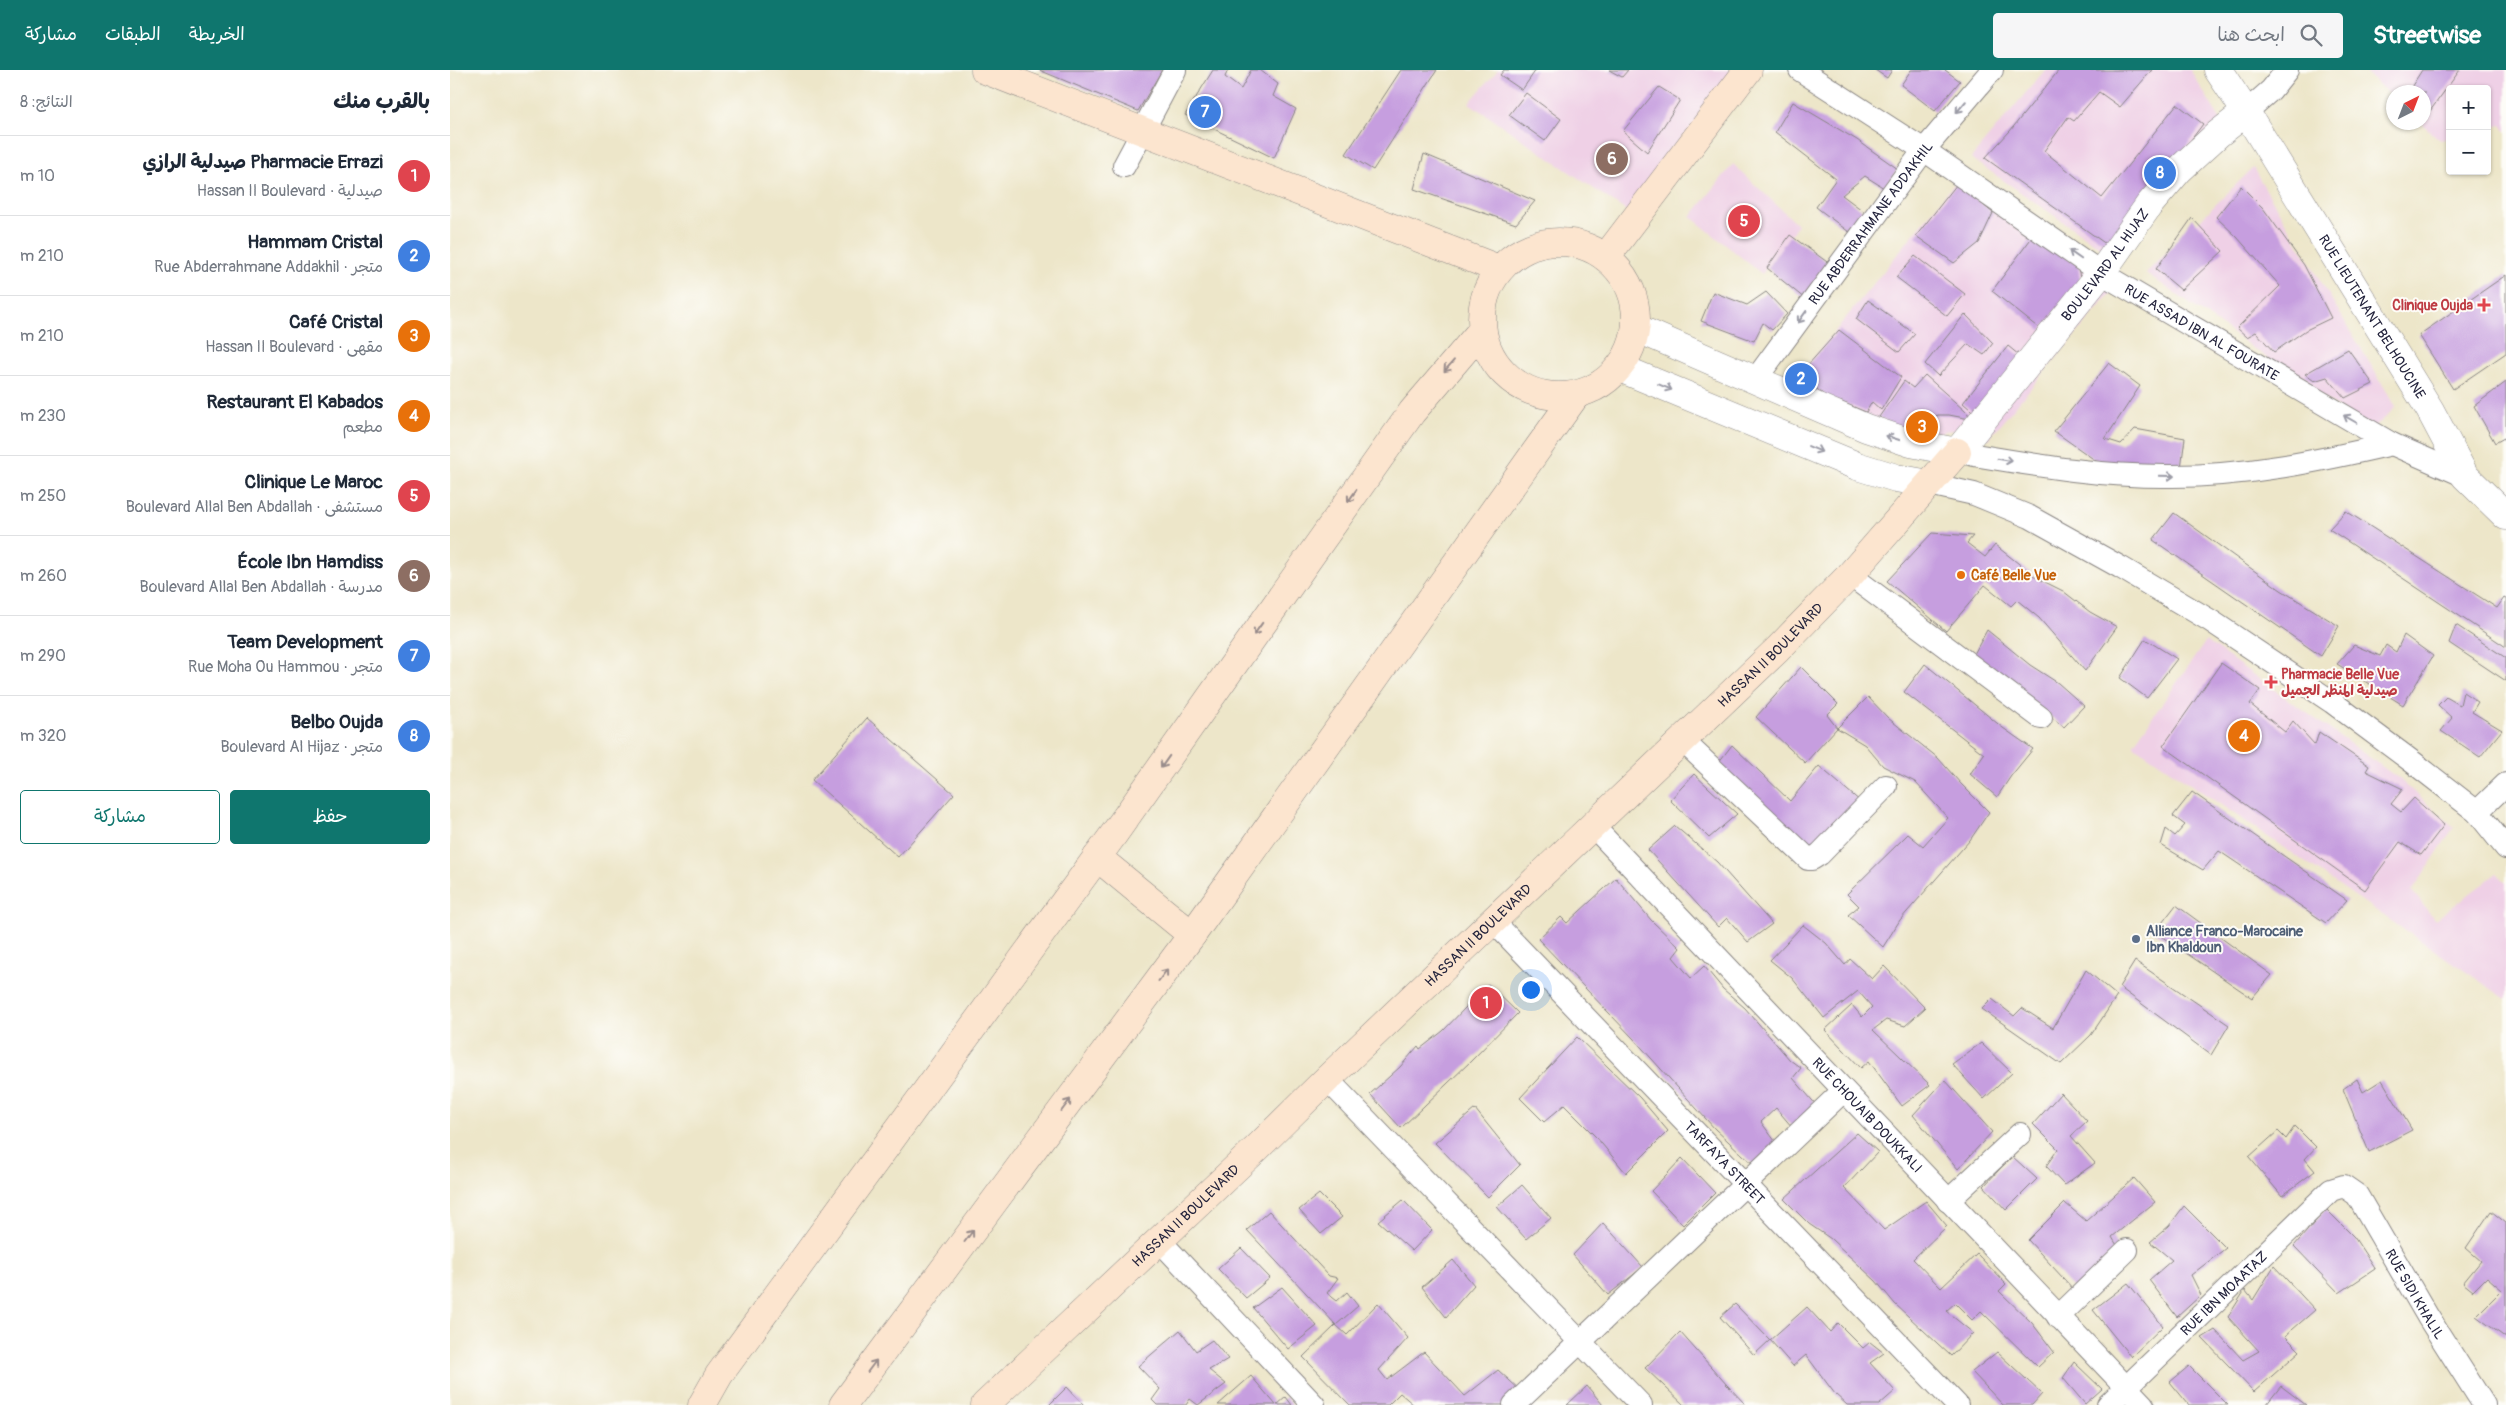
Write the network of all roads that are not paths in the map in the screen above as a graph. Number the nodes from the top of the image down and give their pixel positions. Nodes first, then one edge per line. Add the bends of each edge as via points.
1 (985, 70) edge
2 (1175, 70) edge
3 (1748, 70) edge
4 (1800, 70) edge
5 (1992, 70) edge
6 (2218, 70) edge
7 (2287, 70) edge
8 (2246, 112) junction
9 (1143, 131) junction
10 (1924, 150) junction
11 (1124, 166) dead end
12 (1606, 257) junction
13 (1499, 269) junction
14 (2101, 273) junction
15 (1636, 328) junction
16 (1482, 330) junction
17 (1620, 368) junction
18 (1755, 380) junction
19 (1576, 395) junction
20 (2392, 444) junction
21 (1957, 452) junction
22 (2466, 476) junction
23 (1929, 484) junction
24 (2506, 516) edge
25 (1850, 574) junction
26 (2041, 718) dead end
27 (1681, 739) junction
28 (2506, 784) edge
29 (1886, 786) dead end
30 (2477, 812) junction
31 (1592, 824) junction
32 (2506, 848) edge
33 (1097, 857) junction
34 (1492, 920) junction
35 (1192, 935) junction
36 (1327, 1079) junction
37 (1844, 1091) junction
38 (2020, 1134) dead end
39 (1747, 1184) junction
40 (2344, 1186) joint
41 (1948, 1201) junction
42 (1160, 1241) junction
43 (2128, 1250) dead end
44 (2058, 1316) junction
45 (1579, 1342) junction
46 (2126, 1387) junction
47 (702, 1405) edge
48 (843, 1405) edge
49 (985, 1405) edge
50 (1314, 1405) edge
51 (1514, 1405) edge
52 (1641, 1405) edge
53 (1956, 1405) edge
54 (2108, 1405) edge
55 (2143, 1405) edge
56 (2484, 1405) edge

1 - 9 main road
2 - 9 street
3 - 12 main road
4 - 10 street, RUE ASSAD IBN AL FOURATE
5 -> 10 street, RUE ABDERRAHMANE ADDAKHIL
6 - 8 street, RUE LIEUTENANT BELHOUCINE
7 - 8 street, BOULEVARD AL HIJAZ
8 - 14 street, BOULEVARD AL HIJAZ via 2179,170
8 - 22 street, RUE LIEUTENANT BELHOUCINE via 2430,410
9 - 11 street
9 - 13 main road
14 -> 10 street, RUE ASSAD IBN AL FOURATE
10 -> 18 street, RUE ABDERRAHMANE ADDAKHIL
12 - 13 main road via 1589,247 1550,241 1525,249
12 - 15 main road via 1630,289 1636,308
13 - 16 main road via 1487,287 1482,308
20 -> 14 street, RUE ASSAD IBN AL FOURATE
14 - 21 street, BOULEVARD AL HIJAZ
15 - 17 main road via 1631,349
15 - 18 street
16 - 19 main road via 1488,350 1499,368 1515,383 1555,397
16 -> 33 main road via 1412,412
17 - 19 main road via 1600,385
17 -> 23 street via 1857,466
21 -> 18 street via 1882,434
19 - 35 main road
21 -> 20 street via 2069,470 2172,476 2274,468
20 - 22 street, RUE ASSAD IBN AL FOURATE
21 - 23 main road, HASSAN II BOULEVARD
22 - 24 street, RUE LIEUTENANT BELHOUCINE
23 - 25 main road, HASSAN II BOULEVARD
23 - 30 street via 2001,504 2068,538 2212,621 2332,702
25 - 26 street
25 - 27 main road, HASSAN II BOULEVARD via 1777,650
27 - 29 street via 1812,859
27 - 31 main road, HASSAN II BOULEVARD
28 - 30 street
30 - 32 street
31 - 34 main road, HASSAN II BOULEVARD
31 - 37 street, RUE CHOUAIB DOUKKALI
33 - 35 main road
33 - 47 main road via 719,1375
34 - 36 main road, HASSAN II BOULEVARD
34 - 39 street, TARFAYA STREET
48 -> 35 main road
36 - 42 main road, HASSAN II BOULEVARD
36 - 45 street
37 - 39 street
37 - 41 street, RUE CHOUAIB DOUKKALI
38 - 41 street
39 - 45 street
39 - 53 street, TARFAYA STREET
40 - 46 street, RUE IBN MOAATAZ via 2331,1190
40 - 56 street, RUE SIDI KHALIL via 2357,1195
41 - 44 street, RUE CHOUAIB DOUKKALI
42 - 49 main road, HASSAN II BOULEVARD
42 - 50 street
43 - 44 street
44 - 46 street, RUE CHOUAIB DOUKKALI
45 - 51 street
45 - 52 street
46 - 54 street, RUE IBN MOAATAZ
46 - 55 street, RUE CHOUAIB DOUKKALI

